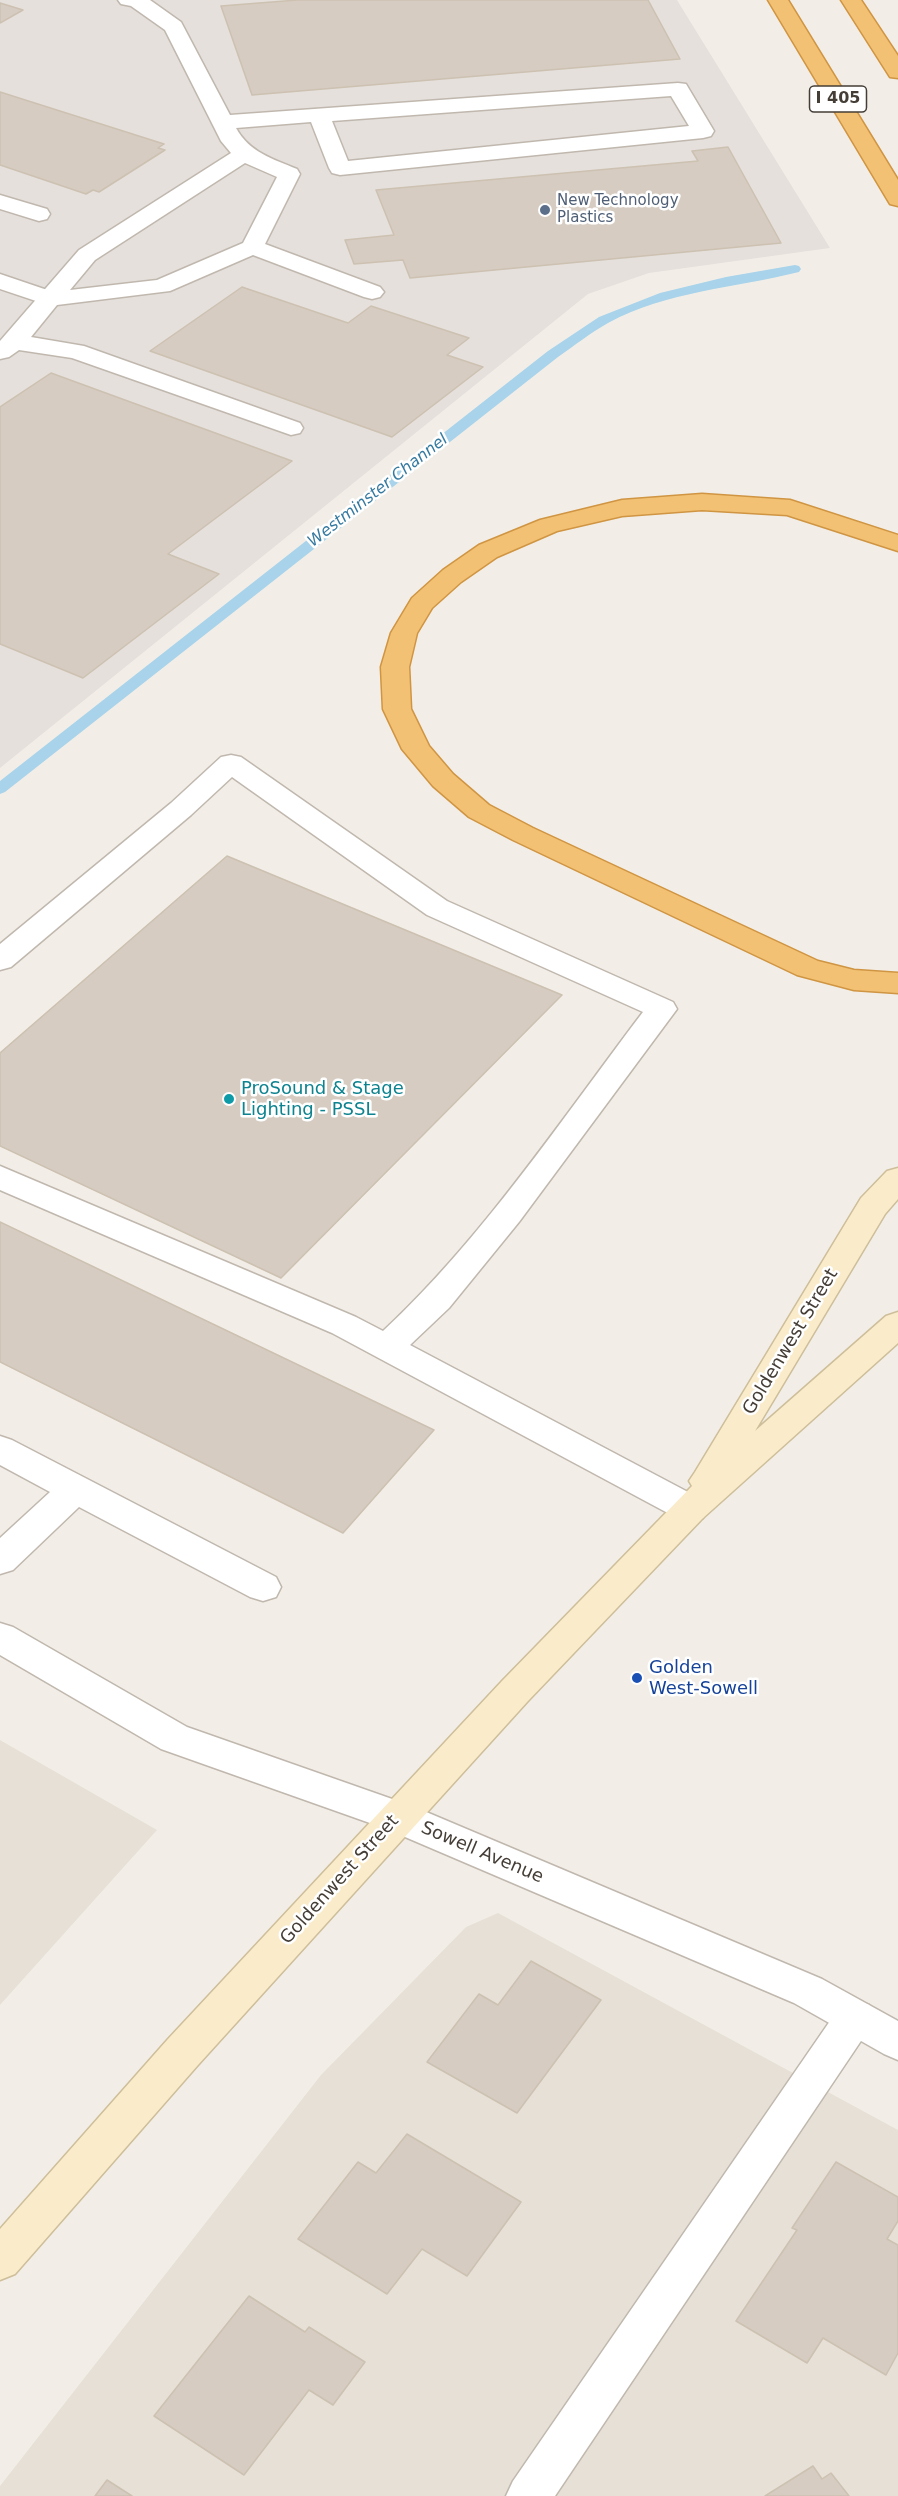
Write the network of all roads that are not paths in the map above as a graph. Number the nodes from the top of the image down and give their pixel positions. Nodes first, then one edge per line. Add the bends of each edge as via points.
1 (128, 0) edge
2 (138, 0) edge
3 (778, 0) edge
4 (850, 0) edge
5 (898, 72) edge
6 (319, 115) junction
7 (223, 122) junction
8 (244, 154) junction
9 (340, 168) junction
10 (289, 174) junction
11 (898, 199) edge
12 (0, 202) edge
13 (39, 214) dead end
14 (252, 247) junction
15 (0, 281) edge
16 (372, 292) dead end
17 (51, 299) junction
18 (7, 347) edge
19 (291, 429) dead end
20 (898, 543) edge
21 (0, 960) edge
22 (898, 983) edge
23 (0, 1177) edge
24 (898, 1179) edge
25 (898, 1324) edge
26 (387, 1347) junction
27 (0, 1449) edge
28 (75, 1489) junction
29 (690, 1509) junction
30 (0, 1560) edge
31 (263, 1587) dead end
32 (0, 1637) edge
33 (398, 1817) junction
34 (855, 2017) junction
35 (898, 2042) edge
36 (0, 2260) edge
37 (529, 2496) edge

1 - 2 street
2 - 7 street via 174,26
3 - 11 highway, I 405
4 - 5 highway
6 - 7 street
6 - 9 street
6 - 9 street via 678,89 702,131
7 - 8 street
8 - 10 street
8 - 17 street via 87,255
9 - 10 street
10 - 14 street
12 - 13 street
14 - 16 street
14 - 17 street via 162,286
15 - 17 street
17 - 18 street
18 - 19 street via 76,351
20 - 22 highway via 790,508 702,502 622,508 549,525 488,552 452,576 422,604 404,633 395,667 397,709 416,749 443,780 479,811 808,968 854,980
21 - 26 street via 231,763 437,908 662,1009 500,1223 436,1300
23 - 26 street
24 - 29 main road, Goldenwest Street via 873,1206
25 - 29 main road, Goldenwest Street
26 - 29 street
27 - 28 street
28 - 30 street
28 - 31 street
29 - 33 main road, Goldenwest Street
32 - 33 street, Sowell Avenue via 174,1738
33 - 34 street, Sowell Avenue via 808,1991
33 - 36 main road, Goldenwest Street
34 - 35 street, Sowell Avenue
34 - 37 street

